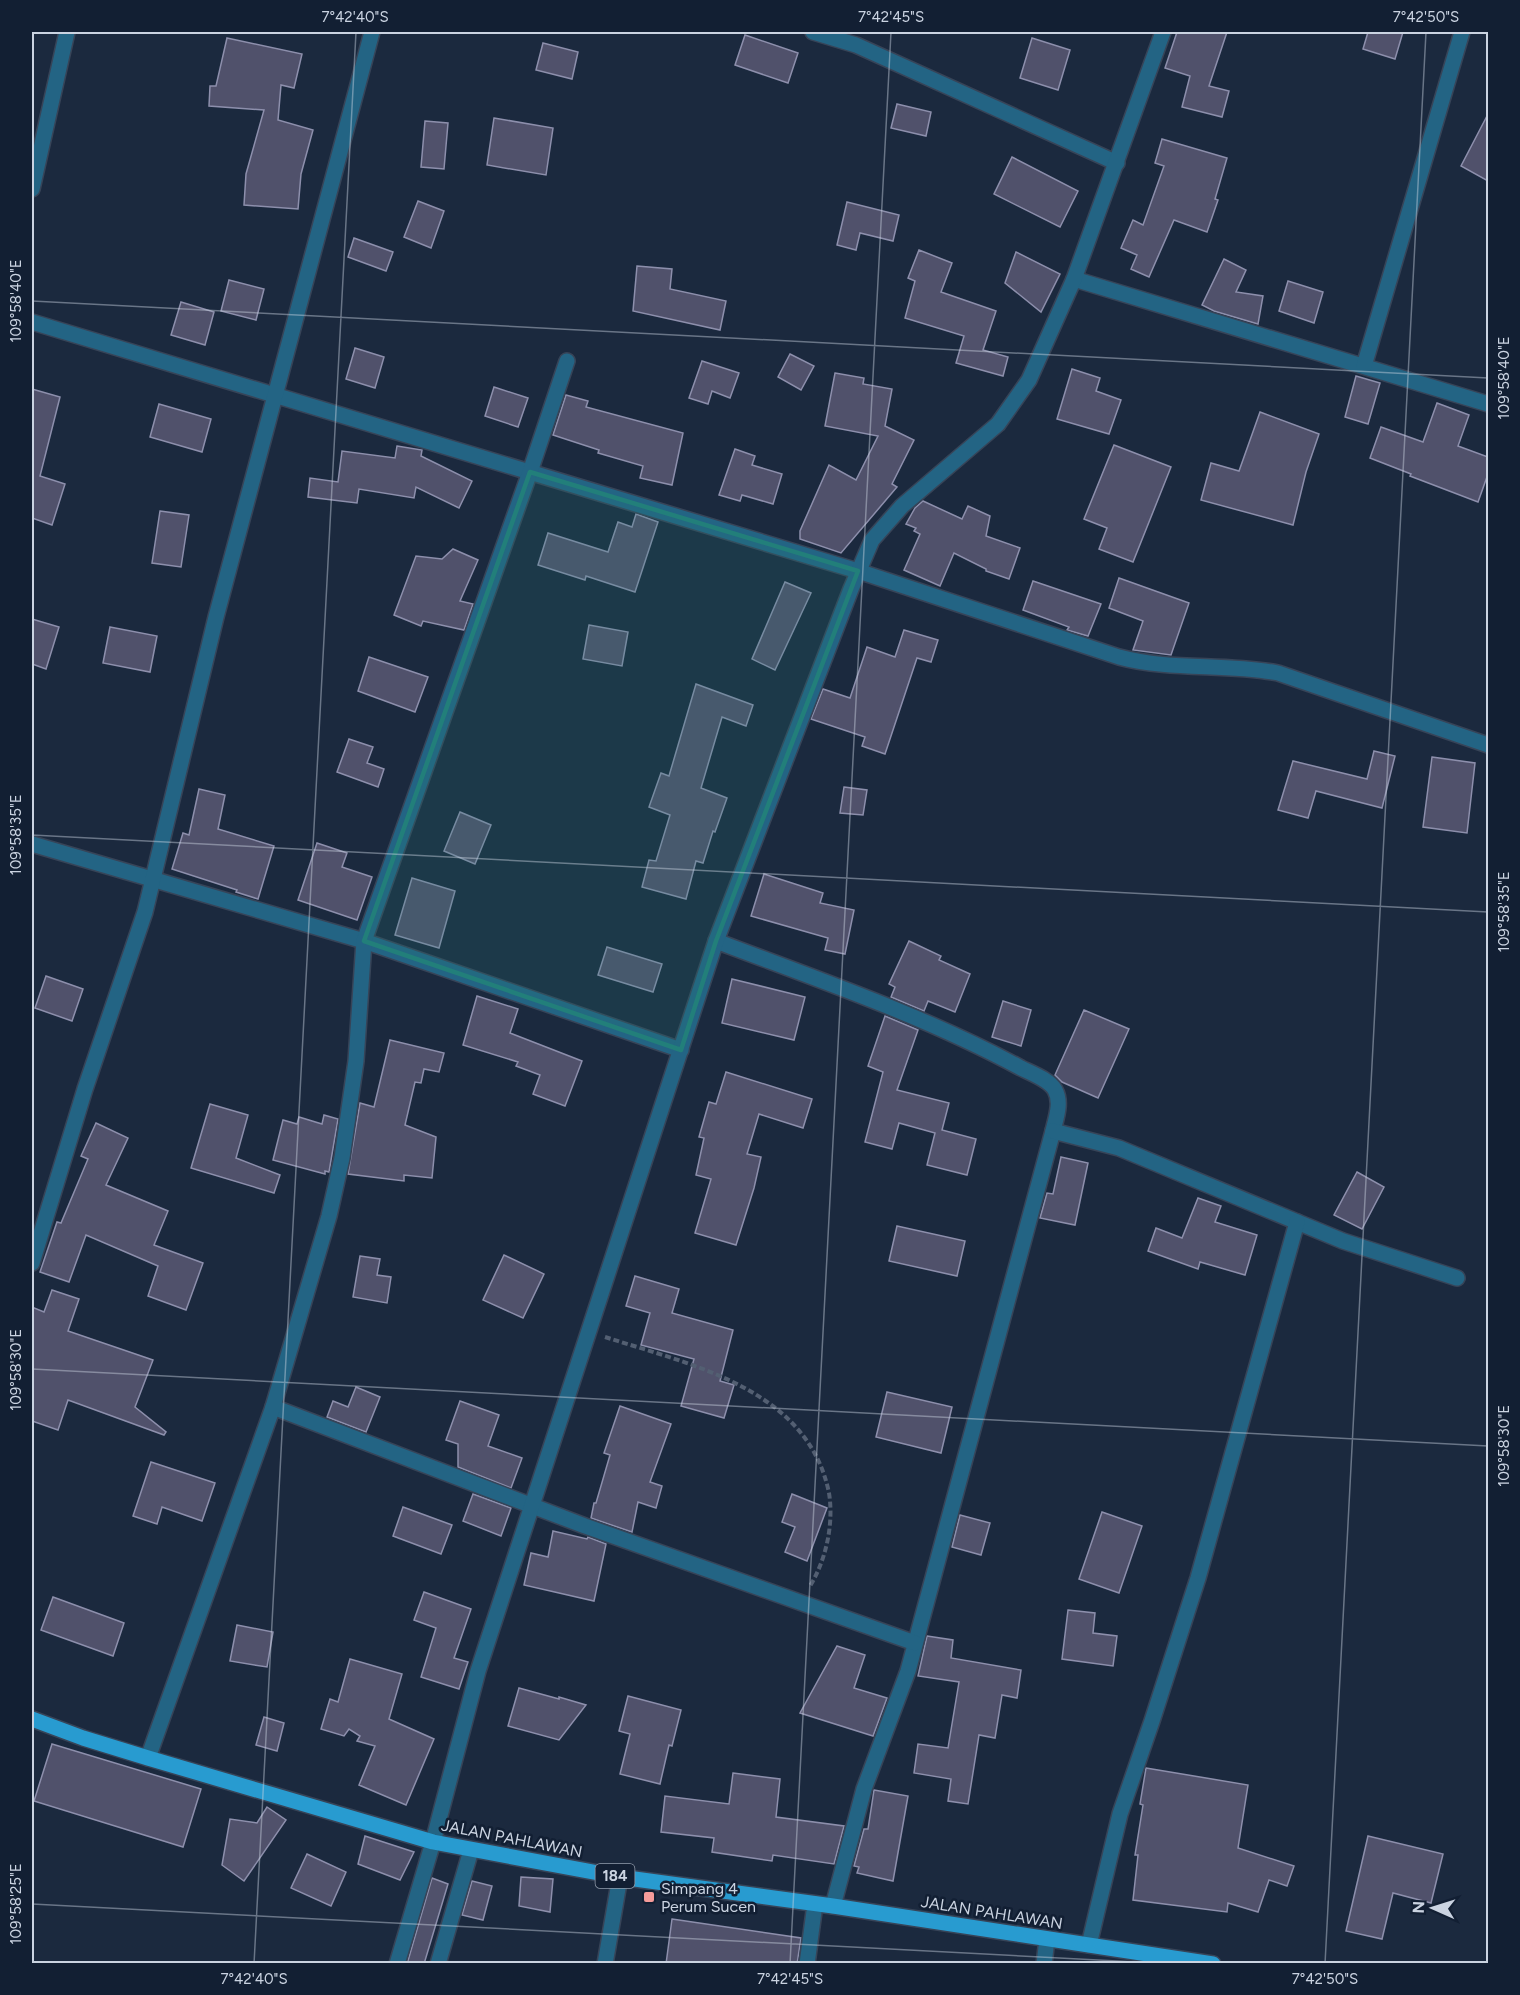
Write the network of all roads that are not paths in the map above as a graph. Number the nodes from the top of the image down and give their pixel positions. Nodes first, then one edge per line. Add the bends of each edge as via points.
1 (67, 32) edge
2 (372, 32) edge
3 (813, 32) edge
4 (1163, 32) edge
5 (1462, 32) edge
6 (1117, 163) junction
7 (32, 189) edge
8 (1074, 279) junction
9 (32, 322) edge
10 (567, 361) dead end
11 (1364, 366) junction
12 (274, 394) junction
13 (1488, 404) edge
14 (530, 472) junction
15 (858, 571) junction
16 (1488, 745) edge
17 (32, 844) edge
18 (153, 879) junction
19 (364, 941) junction
20 (716, 941) junction
21 (681, 1050) junction
22 (1053, 1131) junction
23 (1297, 1222) junction
24 (32, 1263) edge
25 (1457, 1278) dead end
26 (273, 1407) junction
27 (532, 1506) junction
28 (915, 1643) junction
29 (32, 1719) edge
30 (148, 1758) junction
31 (433, 1842) junction
32 (471, 1850) junction
33 (620, 1877) junction
34 (815, 1904) junction
35 (833, 1906) junction
36 (1047, 1939) junction
37 (1089, 1945) junction
38 (1170, 1960) edge
39 (397, 1964) edge
40 (438, 1964) edge
41 (605, 1964) edge
42 (807, 1964) edge
43 (1044, 1964) edge
44 (1213, 1964) edge

1 - 7 street
2 - 12 street
3 - 6 street via 856,45
4 - 6 street
5 - 11 street
6 - 8 street
8 - 11 street
8 - 15 street via 1029,380 998,424 902,506 872,540
9 - 12 street
10 - 14 street
11 - 13 street
12 - 14 street
12 - 18 street
14 - 15 street
14 - 19 street
15 - 16 street via 1142,663 1278,673
15 - 20 street
17 - 18 street
18 - 19 street
18 - 24 street
19 - 21 street
19 - 26 street via 356,1061 342,1158
20 - 21 street
20 - 22 street via 871,1000 986,1049 1037,1076 1055,1088 1058,1098
21 - 27 street
22 - 23 street via 1119,1148
22 - 28 street
23 - 25 street
23 - 37 street via 1198,1578 1120,1814
26 - 27 street
26 - 30 street
27 - 28 street
27 - 31 street via 478,1671
28 - 35 street via 864,1789
29 - 30 main road, JALAN PAHLAWAN / 184
30 - 31 main road, JALAN PAHLAWAN / 184
31 - 32 main road, JALAN PAHLAWAN / 184
31 - 39 street
32 - 33 main road, JALAN PAHLAWAN / 184
32 - 40 street
33 - 34 main road, JALAN PAHLAWAN / 184
33 - 41 street
34 - 35 main road, JALAN PAHLAWAN / 184
34 - 42 street
35 - 36 main road, JALAN PAHLAWAN / 184
36 - 37 main road, JALAN PAHLAWAN / 184
36 - 43 street
37 - 38 main road, JALAN PAHLAWAN / 184
38 - 44 main road, JALAN PAHLAWAN / 184

